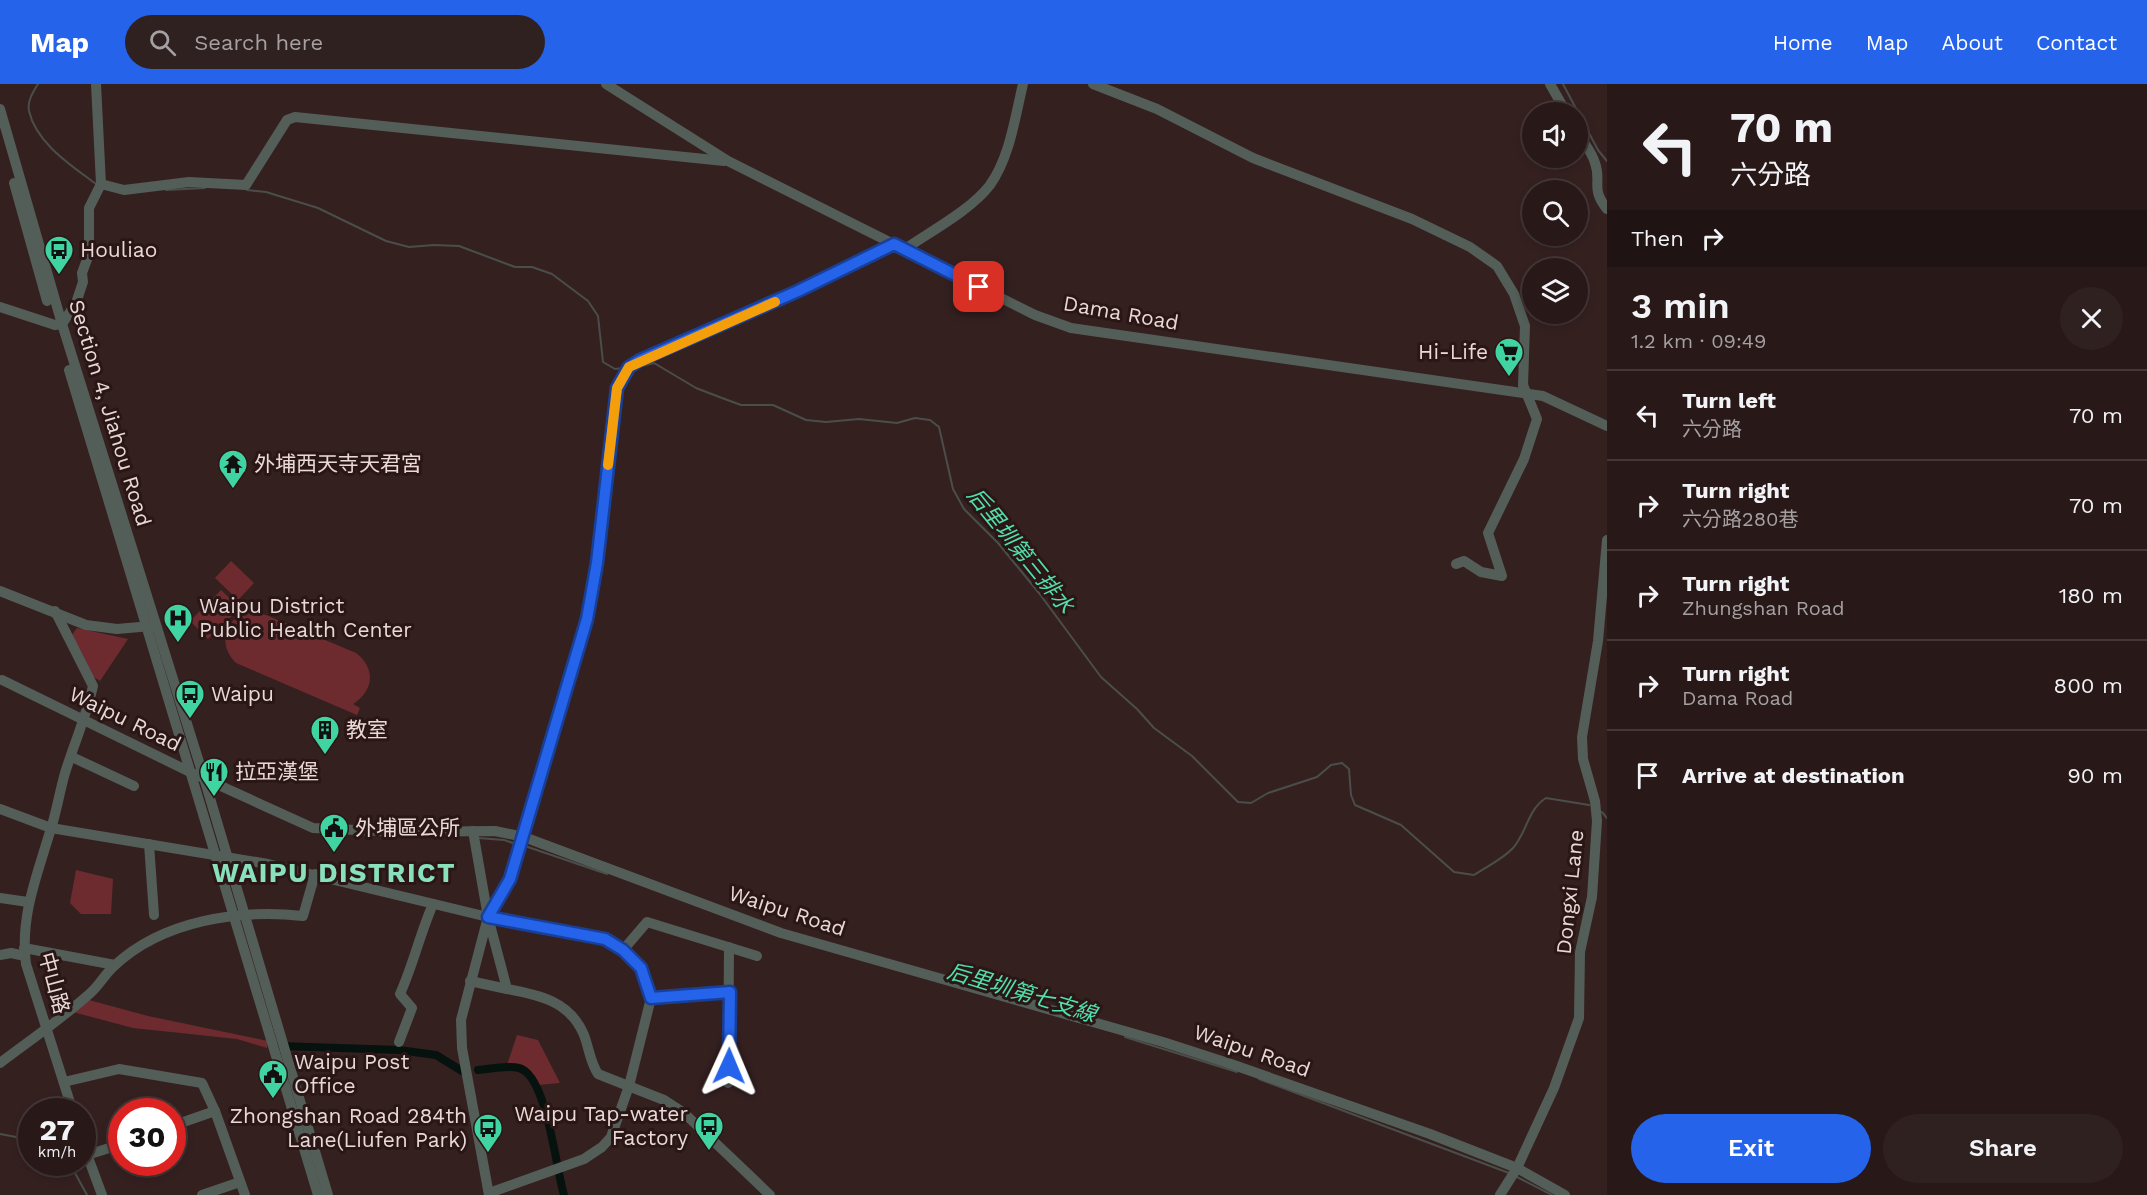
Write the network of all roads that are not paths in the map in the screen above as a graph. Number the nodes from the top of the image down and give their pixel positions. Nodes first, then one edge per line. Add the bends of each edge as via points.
1 (96, 84) edge
2 (606, 84) edge
3 (1023, 84) edge
4 (1093, 84) edge
5 (1550, 84) edge
6 (1560, 102) edge
7 (0, 108) edge
8 (0, 134) edge
9 (1588, 150) edge
10 (728, 161) junction
11 (102, 184) junction
12 (1607, 208) edge
13 (894, 244) junction
14 (905, 249) junction
15 (0, 307) edge
16 (58, 324) junction
17 (1528, 394) junction
18 (1607, 426) edge
19 (1607, 540) edge
20 (1456, 564) dead end
21 (0, 591) edge
22 (55, 611) junction
23 (151, 626) junction
24 (2, 680) dead end
25 (85, 721) junction
26 (72, 757) junction
27 (190, 772) junction
28 (204, 778) junction
29 (134, 786) dead end
30 (0, 808) edge
31 (51, 828) junction
32 (473, 831) junction
33 (524, 837) junction
34 (149, 844) junction
35 (220, 856) junction
36 (315, 874) junction
37 (0, 898) edge
38 (28, 902) junction
39 (433, 904) junction
40 (154, 915) dead end
41 (240, 917) junction
42 (488, 917) junction
43 (729, 947) junction
44 (623, 950) junction
45 (24, 952) junction
46 (0, 955) edge
47 (757, 956) dead end
48 (115, 965) junction
49 (470, 981) junction
50 (507, 989) junction
51 (730, 992) junction
52 (651, 998) junction
53 (46, 1027) junction
54 (399, 1042) dead end
55 (0, 1063) edge
56 (64, 1082) junction
57 (728, 1083) dead end
58 (629, 1086) junction
59 (69, 1098) edge
60 (215, 1111) junction
61 (186, 1121) edge
62 (1517, 1168) junction
63 (95, 1176) edge
64 (240, 1182) junction
65 (489, 1194) edge
66 (102, 1195) edge
67 (202, 1195) edge
68 (245, 1195) edge
69 (318, 1195) edge
70 (328, 1195) edge
71 (770, 1195) edge
72 (1500, 1195) edge
73 (1565, 1195) edge

1 - 11 street
2 - 10 street, Dama Road
3 - 14 street via 1009,142 988,187
4 - 17 street via 1157,109 1254,158 1413,219 1470,247 1497,267 1514,294 1525,326 1523,385
5 - 6 street
7 - 16 street, Section 4, Jiahou Road
8 - 16 street, Section 4, Jiahou Road
9 - 12 street via 1596,164 1599,199
10 - 11 street via 296,117 287,120 246,185 189,182 124,190
10 - 13 street, Dama Road
11 - 16 street via 89,208 89,254 83,282 76,303
13 - 14 street, Dama Road
13 - 33 street via 640,360 625,372 617,388 587,619
14 - 17 street, Dama Road via 1035,315 1071,328
15 - 16 street
16 - 23 street, Section 4, Jiahou Road
17 - 18 street, Dama Road via 1543,396
17 - 20 street via 1537,419 1524,459 1488,532 1502,576 1481,572 1464,561
19 - 62 street, Dongxi Lane via 1598,641 1582,737 1597,822 1592,897 1580,952 1579,1018 1554,1088
21 - 22 street
22 - 23 street via 86,625 117,629
22 - 25 street, 中山路 via 93,686
23 - 27 street
23 - 28 street
24 - 25 street, Waipu Road
25 - 26 street, 中山路
25 - 27 street, Waipu Road
26 - 29 street
26 - 31 street, 中山路
27 - 28 street, Waipu Road
27 - 35 street
28 - 32 street, Waipu Road via 313,828
28 - 35 street
30 - 31 street
31 - 34 street
31 - 38 street, 中山路
32 - 33 street, Waipu Road
32 - 42 street
33 - 42 street via 510,879
33 - 62 street, Waipu Road via 781,933 1174,1045
34 - 35 street
34 - 40 street
35 - 36 street
35 - 41 street
36 - 39 street
36 - 41 street via 303,916
37 - 38 street
38 - 45 street, 中山路 via 23,925
39 - 42 street
39 - 54 street via 412,969 399,994 412,1008
41 - 48 street via 203,920 168,932
41 - 69 street
41 - 70 street
42 - 44 street via 605,939
42 - 49 street
42 - 50 street
43 - 44 street via 647,922
43 - 47 street
43 - 51 street
44 - 52 street via 641,968
45 - 46 street
45 - 48 street
45 - 53 street, 中山路
48 - 53 street via 89,995
49 - 50 street
49 - 65 street via 461,1020 462,1048
50 - 58 street via 541,996 566,1009 584,1035 598,1074
51 - 52 street
51 - 57 street
52 - 58 street
53 - 55 street
53 - 56 street, 中山路
56 - 59 street, 中山路
56 - 60 street via 119,1069 202,1083
58 - 65 street via 611,1137 602,1147 584,1159
58 - 71 street via 684,1113
60 - 61 street
60 - 64 street
62 - 72 street, Dongxi Lane
62 - 73 street, Waipu Road
63 - 66 street
64 - 67 street
64 - 68 street

